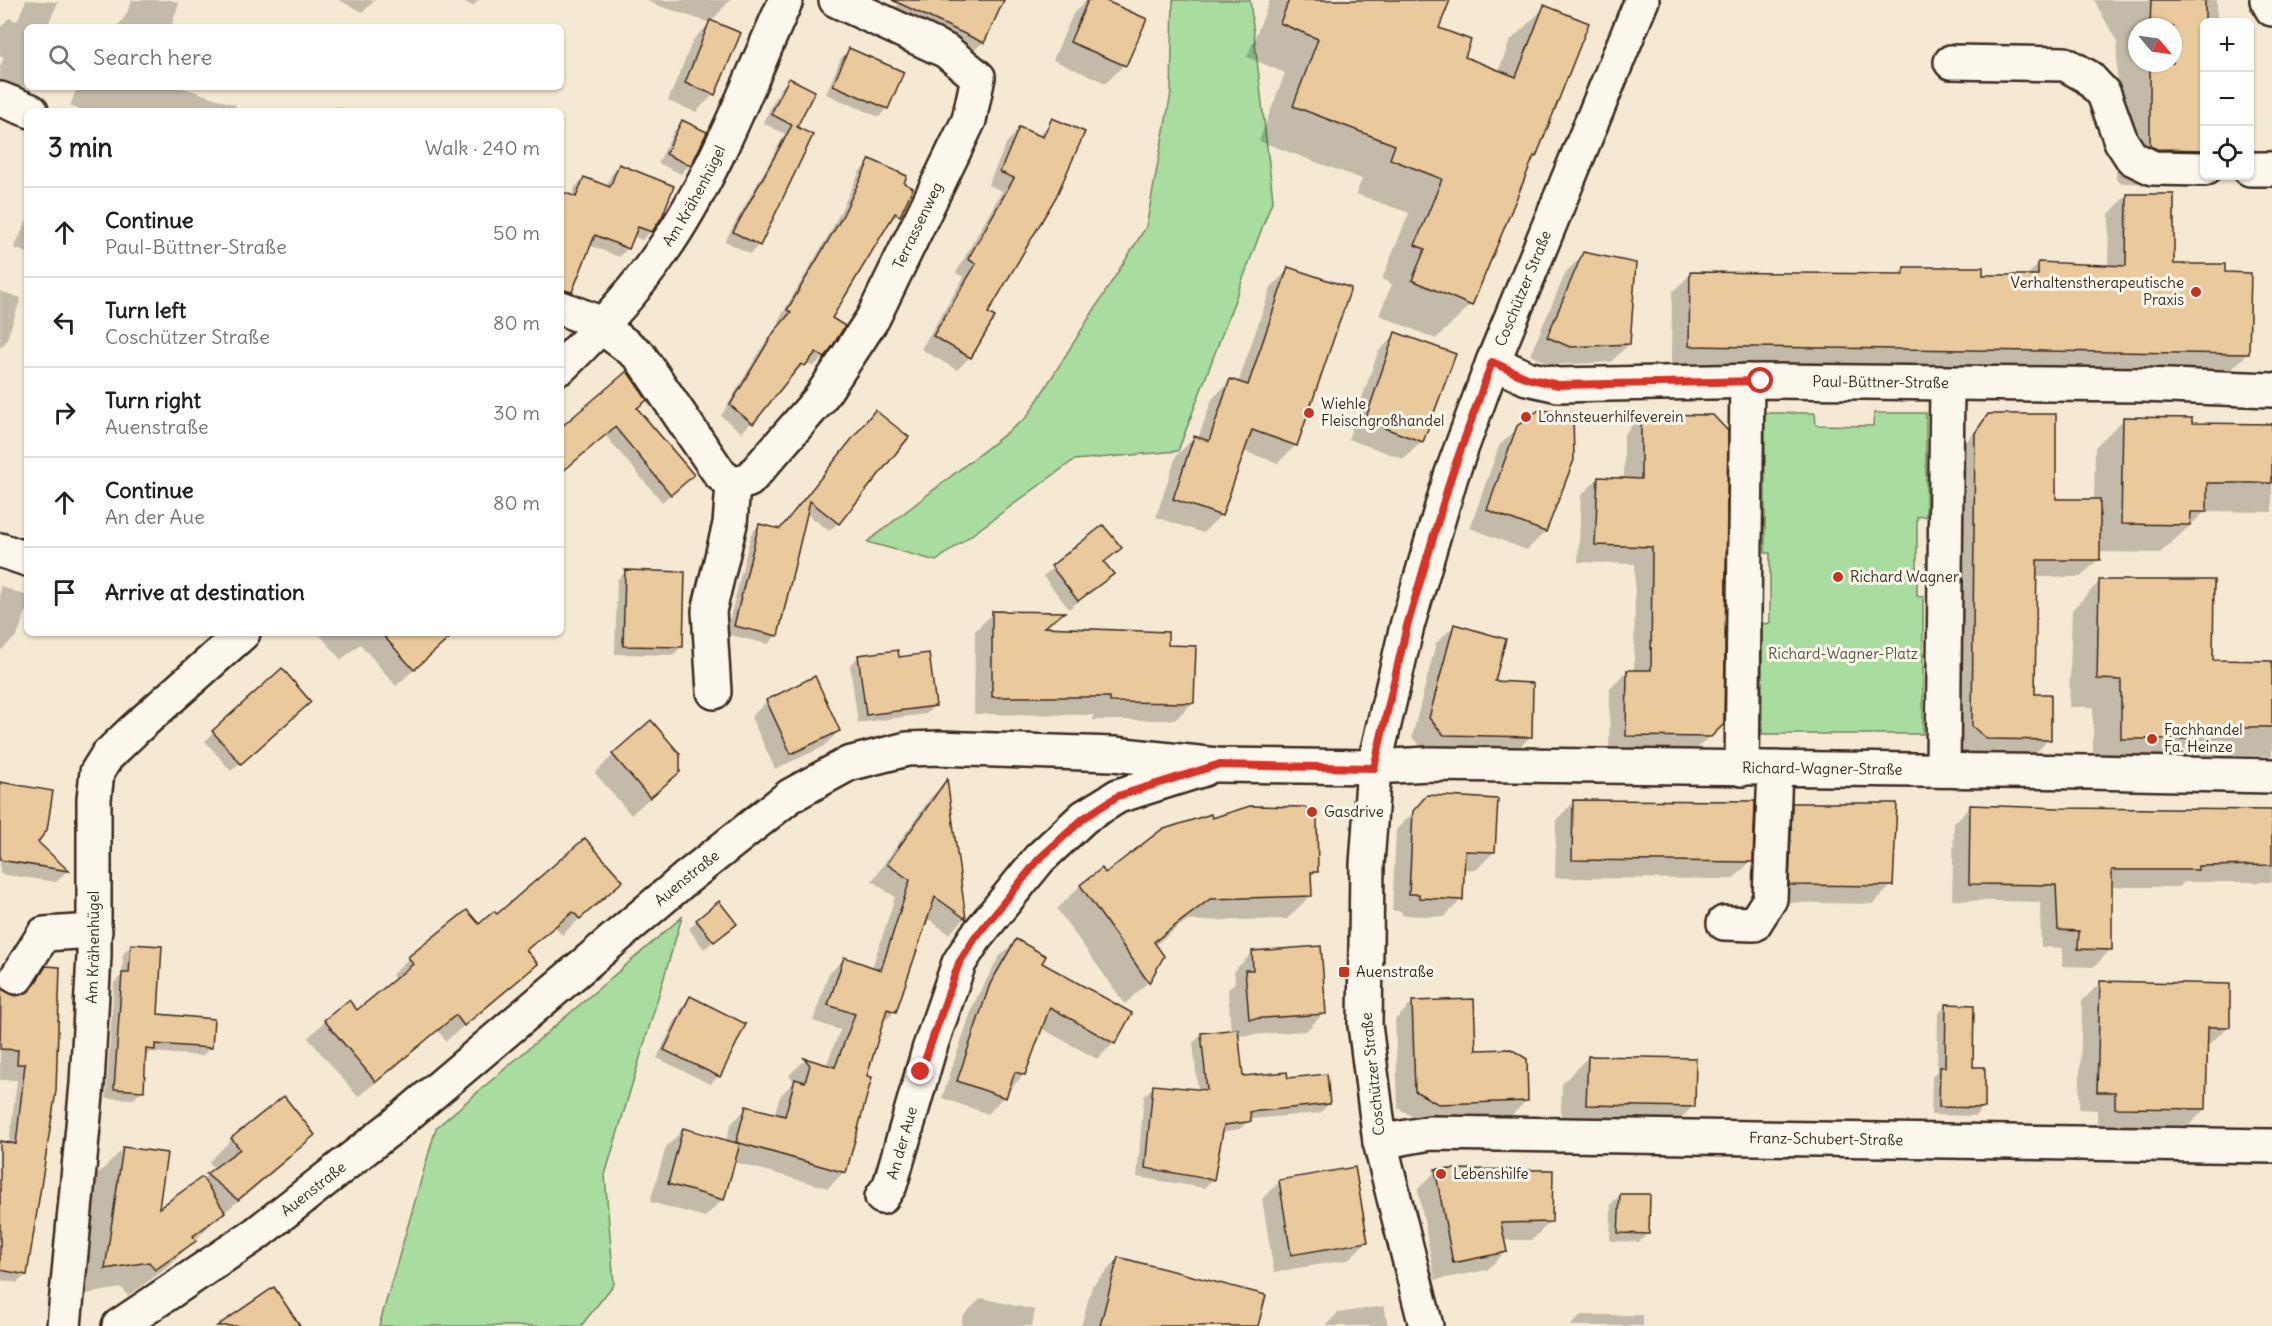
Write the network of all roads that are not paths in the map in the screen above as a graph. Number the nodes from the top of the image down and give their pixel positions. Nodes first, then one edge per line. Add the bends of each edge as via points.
1 (786, 0) edge
2 (836, 0) edge
3 (1642, 0) edge
4 (2267, 0) edge
5 (2272, 9) edge
6 (1951, 62) dead end
7 (0, 99) edge
8 (24, 108) edge
9 (2200, 169) edge
10 (2254, 169) edge
11 (2272, 169) edge
12 (564, 309) edge
13 (602, 326) junction
14 (1492, 362) junction
15 (564, 364) edge
16 (1747, 381) junction
17 (1947, 384) junction
18 (2272, 390) edge
19 (733, 485) junction
20 (0, 550) edge
21 (24, 558) edge
22 (229, 637) edge
23 (714, 692) dead end
24 (1217, 765) junction
25 (1374, 768) junction
26 (1742, 769) junction
27 (1775, 769) junction
28 (1943, 770) junction
29 (2272, 776) edge
30 (1724, 923) dead end
31 (95, 931) junction
32 (17, 977) dead end
33 (1380, 1142) junction
34 (2272, 1146) edge
35 (882, 1197) dead end
36 (64, 1326) edge
37 (119, 1326) edge
38 (1426, 1326) edge

1 - 13 street, Am Krähenhügel via 691,205 663,250
2 - 19 street, Terrassenweg via 946,51 978,77 969,120 882,301 833,381 749,480
3 - 14 street, Coschützer Straße
4 - 5 street
6 - 9 street via 2065,64 2088,77 2104,94 2121,141 2132,158 2153,168
7 - 8 street
10 - 11 street
12 - 13 street
13 - 15 street, Am Krähenhügel
13 - 19 street via 639,355 706,456
14 - 16 street, Paul-Büttner-Straße via 1527,378 1558,385
14 - 25 street, Coschützer Straße via 1451,477 1410,614
16 - 17 street, Paul-Büttner-Straße
16 - 26 street
17 - 18 street, Paul-Büttner-Straße
17 - 28 street
19 - 23 street via 730,524 709,611
20 - 21 street
22 - 31 street, Am Krähenhügel via 107,756 97,772
24 - 25 street, Auenstraße
24 - 35 street, An der Aue via 1118,796 1084,818 1039,859 975,938 959,963 921,1072 890,1185
24 - 37 street, Auenstraße via 1114,754 973,748 907,749 849,764 790,796 694,872 395,1125 256,1234
25 - 26 street, Richard-Wagner-Straße via 1430,764
25 - 33 street, Coschützer Straße via 1367,864 1365,1025
26 - 27 street, Richard-Wagner-Straße
27 - 28 street, Richard-Wagner-Straße
27 - 30 street via 1770,899 1754,924
28 - 29 street, Richard-Wagner-Straße
31 - 32 street via 44,934
31 - 36 street, Am Krähenhügel via 81,1167
33 - 34 street, Franz-Schubert-Straße via 1430,1133
33 - 38 street, Coschützer Straße

